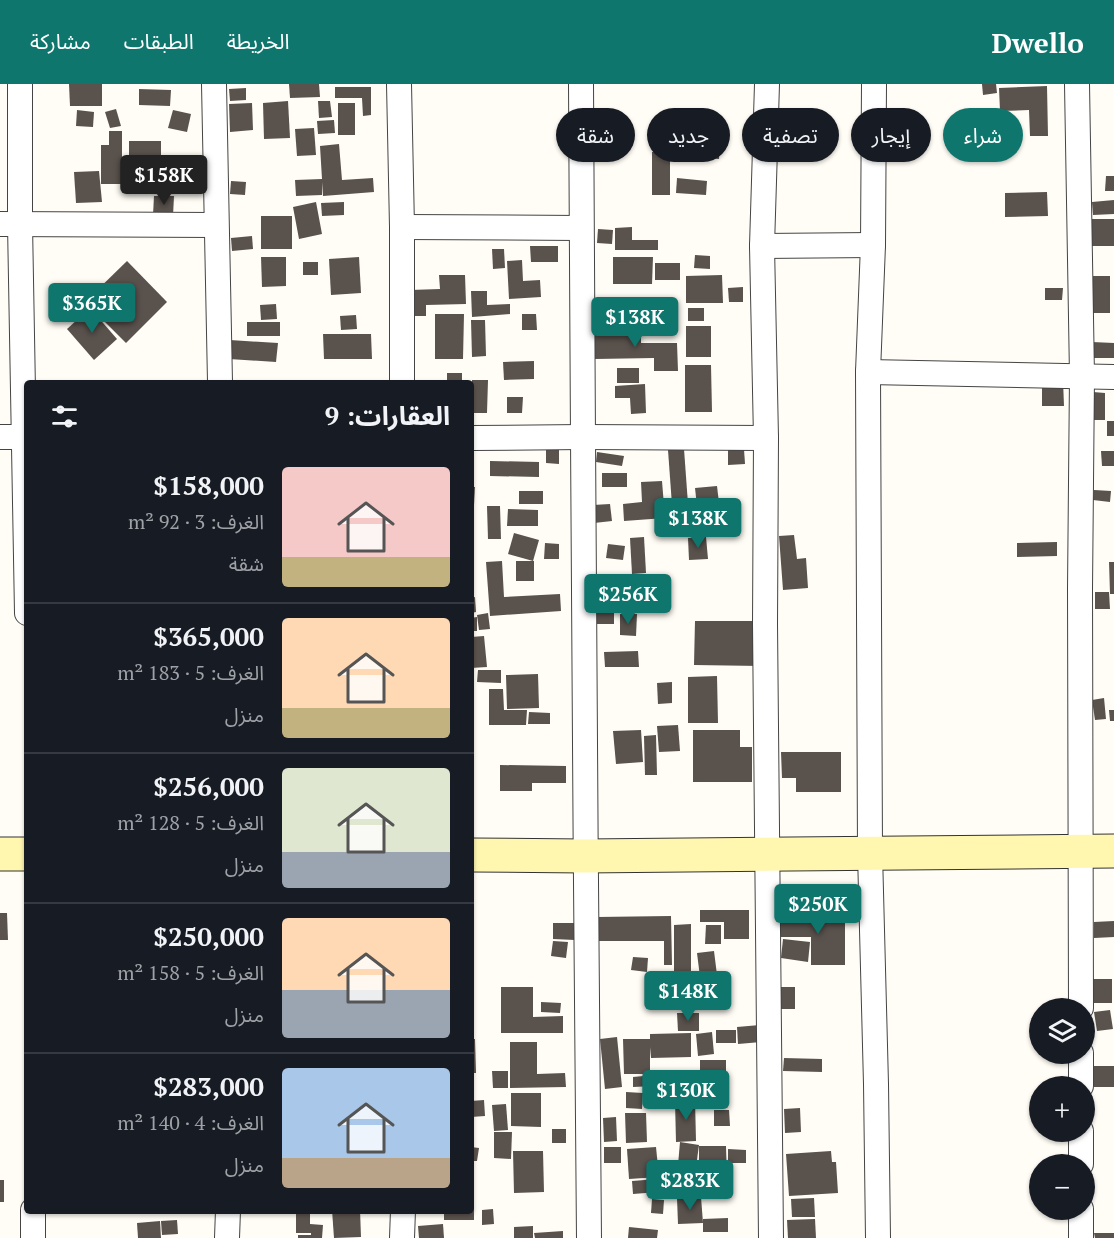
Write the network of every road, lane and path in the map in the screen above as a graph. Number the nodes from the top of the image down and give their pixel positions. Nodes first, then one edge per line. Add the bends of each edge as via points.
1 (20, 84) edge
2 (213, 84) edge
3 (399, 84) edge
4 (581, 84) edge
5 (766, 84) edge
6 (874, 84) edge
7 (1077, 84) edge
8 (10, 224) edge
9 (216, 225) junction
10 (402, 227) junction
11 (580, 228) junction
12 (873, 245) junction
13 (762, 246) junction
14 (868, 372) junction
15 (1082, 376) junction
16 (1114, 377) edge
17 (220, 380) edge
18 (402, 380) edge
19 (17, 437) edge
20 (583, 437) junction
21 (474, 438) edge
22 (766, 438) junction
23 (24, 560) edge
24 (1082, 851) junction
25 (1114, 851) edge
26 (870, 853) junction
27 (0, 854) edge
28 (24, 854) edge
29 (768, 854) junction
30 (474, 855) edge
31 (585, 856) junction
32 (1081, 998) edge
33 (33, 1214) edge
34 (228, 1214) edge
35 (403, 1214) edge
36 (1081, 1220) edge
37 (33, 1238) edge
38 (227, 1238) edge
39 (402, 1238) edge
40 (589, 1238) edge
41 (771, 1238) edge
42 (878, 1238) edge
43 (1081, 1238) edge

1 - 8 street
2 - 9 street
3 - 10 street
4 - 11 street
5 - 13 street
6 - 12 street
7 - 15 street
8 - 9 street
8 - 19 street
9 - 17 street
10 - 11 street
10 - 18 street
11 - 20 street
12 - 13 street
12 - 14 street
13 - 22 street
14 - 15 street
14 - 26 street
15 - 16 street
15 - 24 street
19 - 23 street
20 - 21 street
20 - 22 street
20 - 31 street
22 - 29 street
24 - 25 street
24 - 26 street
24 - 32 street
26 - 29 street
26 - 42 street
27 - 28 street
29 - 31 street
29 - 41 street
30 - 31 street
31 - 40 street
33 - 37 street
34 - 38 street
35 - 39 street
36 - 43 street

